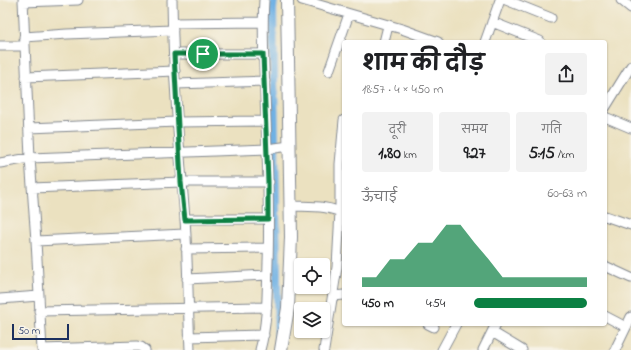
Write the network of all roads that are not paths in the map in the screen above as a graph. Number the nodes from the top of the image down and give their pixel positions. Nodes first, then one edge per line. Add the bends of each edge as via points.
1 (78, 0) edge
2 (172, 0) edge
3 (264, 0) edge
4 (287, 0) edge
5 (302, 0) edge
6 (500, 0) edge
7 (506, 0) edge
8 (621, 0) edge
9 (23, 1) edge
10 (631, 8) edge
11 (349, 14) junction
12 (551, 18) dead end
13 (263, 22) junction
14 (492, 22) junction
15 (388, 26) junction
16 (173, 27) junction
17 (24, 37) junction
18 (384, 40) edge
19 (431, 40) edge
20 (486, 40) edge
21 (537, 40) edge
22 (0, 46) edge
23 (25, 46) junction
24 (174, 54) junction
25 (263, 54) junction
26 (631, 66) edge
27 (175, 71) junction
28 (329, 71) dead end
29 (26, 77) junction
30 (265, 81) junction
31 (176, 84) junction
32 (607, 105) edge
33 (607, 118) edge
34 (266, 121) junction
35 (177, 122) junction
36 (29, 128) junction
37 (631, 128) edge
38 (279, 148) junction
39 (179, 152) junction
40 (30, 158) junction
41 (0, 163) edge
42 (342, 164) edge
43 (181, 182) junction
44 (268, 182) junction
45 (32, 188) junction
46 (291, 206) junction
47 (342, 213) edge
48 (607, 217) edge
49 (268, 219) junction
50 (185, 220) junction
51 (631, 225) edge
52 (185, 234) junction
53 (36, 241) junction
54 (268, 248) junction
55 (186, 250) junction
56 (607, 267) edge
57 (267, 275) junction
58 (631, 278) edge
59 (187, 279) junction
60 (342, 295) edge
61 (38, 296) junction
62 (333, 296) junction
63 (0, 299) edge
64 (266, 307) junction
65 (188, 308) junction
66 (39, 311) junction
67 (607, 317) edge
68 (631, 318) edge
69 (455, 326) edge
70 (626, 327) junction
71 (494, 328) edge
72 (264, 335) junction
73 (189, 337) junction
74 (42, 349) edge
75 (145, 350) edge
76 (190, 350) edge
77 (260, 350) edge
78 (281, 350) edge
79 (324, 350) edge
80 (442, 350) edge
81 (483, 350) edge
82 (522, 350) edge
83 (614, 350) edge

1 - 9 street
2 - 16 street
3 - 13 street
4 - 38 street
5 - 11 street
6 - 14 street
7 - 12 street
8 - 10 street
9 - 17 street
11 - 15 street
11 - 28 street
13 - 16 street
13 - 25 street
14 - 20 street
14 - 21 street
15 - 18 street
15 - 19 street
16 - 17 street
16 - 24 street
17 - 23 street
22 - 23 street
23 - 29 street
24 - 25 street
24 - 27 street
25 - 30 street
26 - 32 street
27 - 29 street
27 - 31 street
29 - 36 street
30 - 31 street
30 - 34 street
31 - 35 street
33 - 37 street
34 - 35 street
34 - 38 street
35 - 36 street
35 - 39 street
36 - 40 street
38 - 39 street
38 - 44 street
38 - 46 street
39 - 40 street
39 - 43 street
40 - 41 street
40 - 45 street
42 - 47 street
43 - 44 street
43 - 45 street
43 - 50 street
44 - 49 street
45 - 53 street
46 - 47 street via 323,207
46 - 78 street via 288,308
47 - 62 street
48 - 51 street
49 - 50 street
49 - 54 street
50 - 52 street
52 - 53 street
52 - 55 street
53 - 61 street
54 - 55 street
54 - 57 street
55 - 59 street
56 - 58 street
57 - 59 street
57 - 64 street
59 - 65 street
60 - 62 street
61 - 63 street
61 - 66 street
62 - 79 street
64 - 65 street
64 - 72 street
65 - 66 street
65 - 73 street
66 - 74 street
67 - 70 street
68 - 70 street
69 - 80 street
70 - 83 street
71 - 81 street
71 - 82 street
72 - 73 street
72 - 77 street
73 - 76 street
74 - 75 street via 141,346

